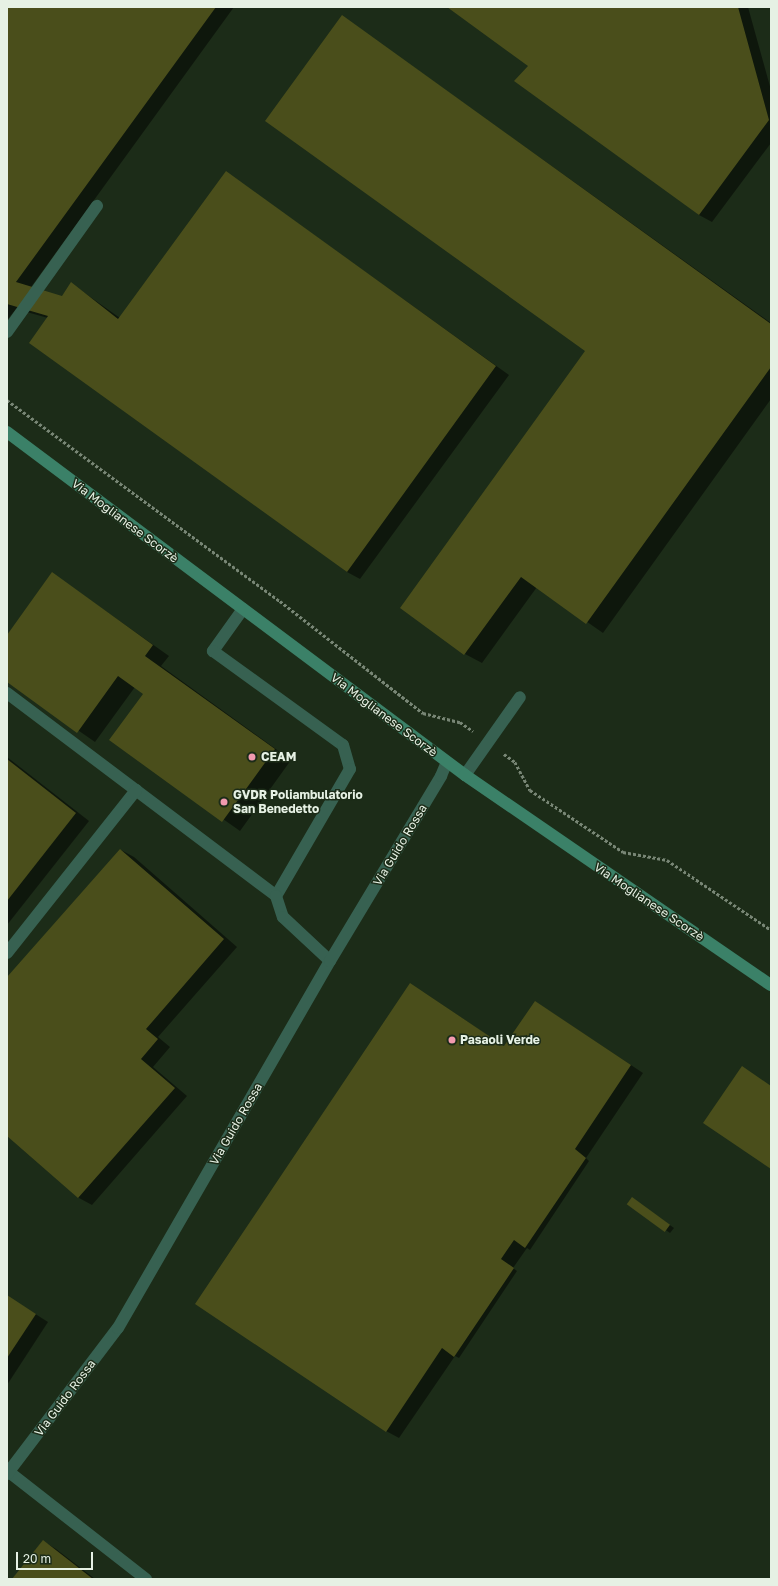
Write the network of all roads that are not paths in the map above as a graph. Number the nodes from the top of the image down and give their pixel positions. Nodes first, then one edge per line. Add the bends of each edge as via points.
1 (97, 206) dead end
2 (7, 332) edge
3 (7, 432) edge
4 (243, 609) junction
5 (7, 693) edge
6 (520, 697) dead end
7 (447, 762) junction
8 (465, 775) junction
9 (136, 790) junction
10 (276, 896) junction
11 (7, 953) edge
12 (330, 961) junction
13 (771, 985) edge
14 (8, 1473) edge
15 (146, 1579) edge

1 - 2 street
3 - 4 main road, Via Moglianese Scorzè
4 - 7 main road, Via Moglianese Scorzè
4 - 10 street via 213,651 344,745 350,769
5 - 9 street
6 - 8 street
7 - 8 main road, Via Moglianese Scorzè
7 - 12 street, Via Guido Rossa
8 - 13 main road, Via Moglianese Scorzè
9 - 10 street
9 - 11 street
10 - 12 street via 283,917
12 - 14 street, Via Guido Rossa via 118,1328
14 - 15 street

